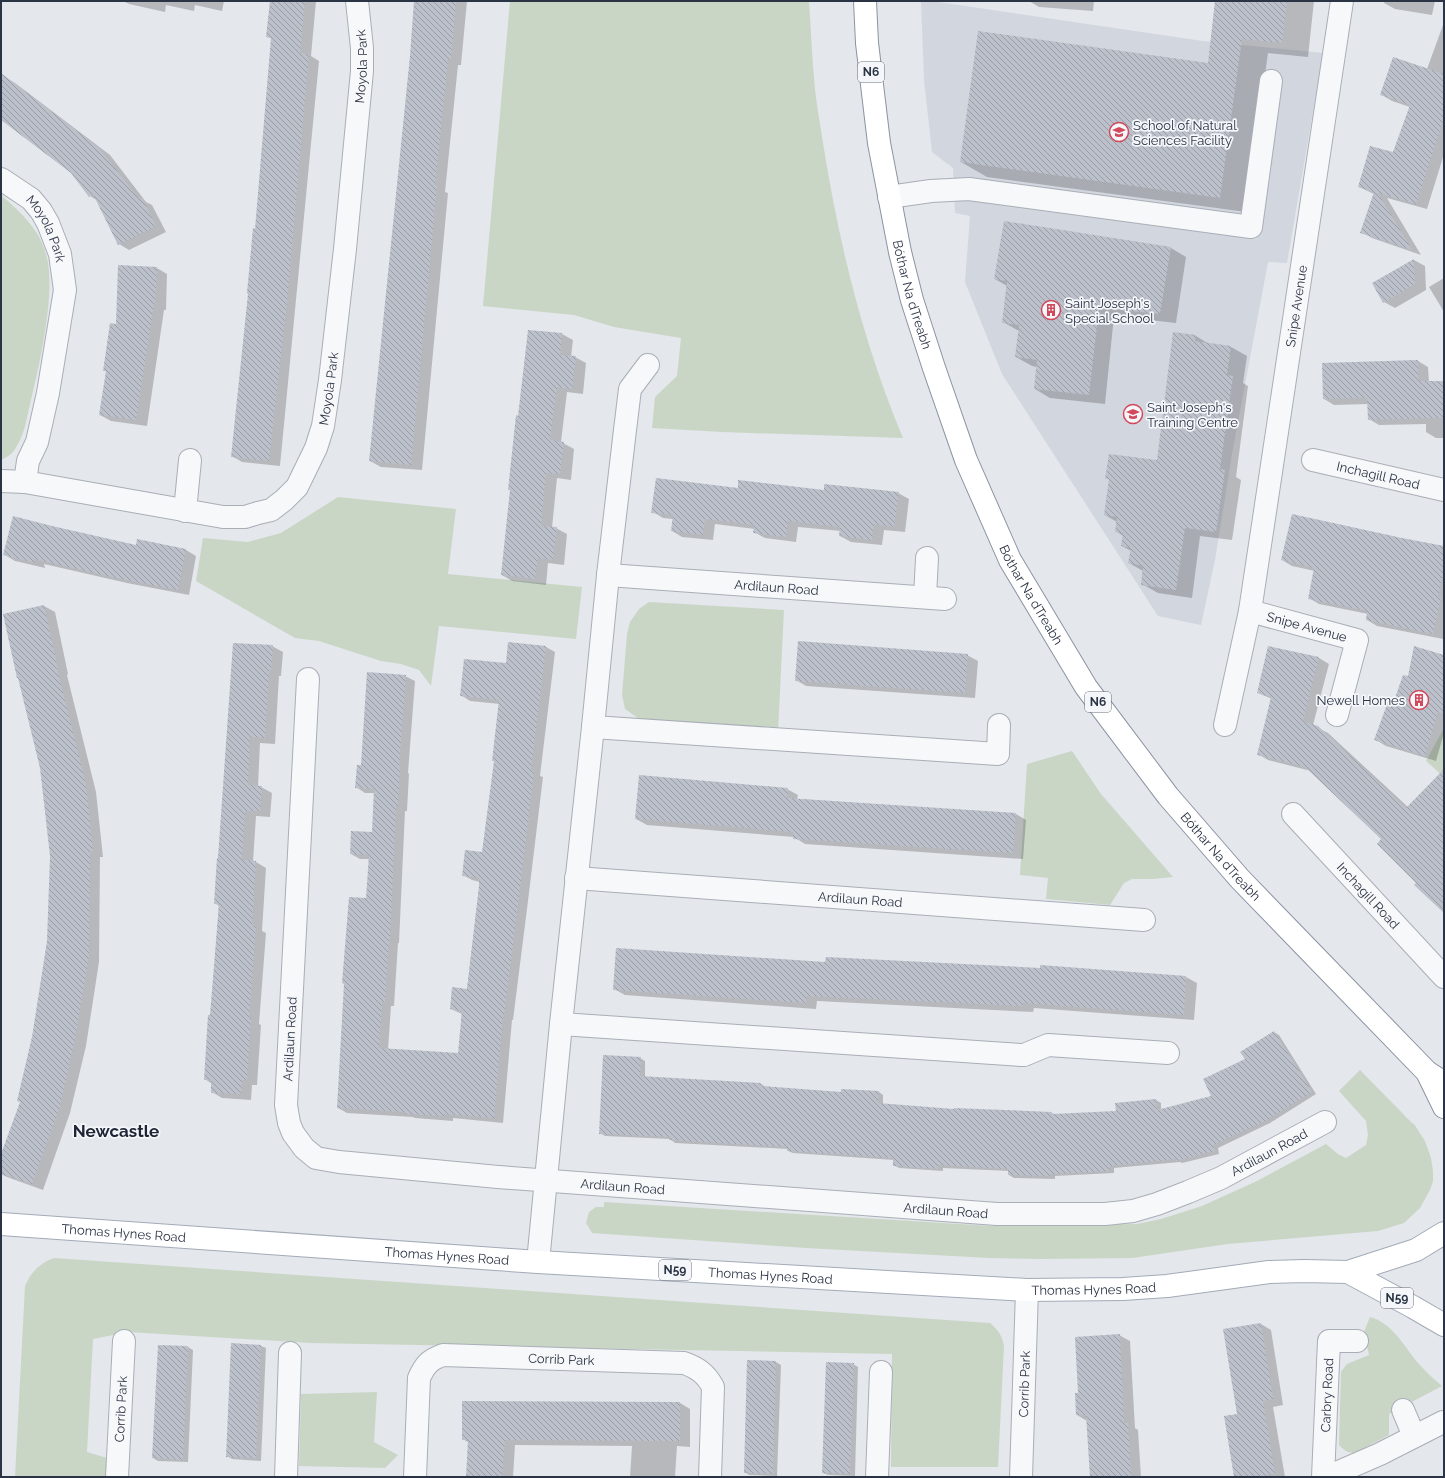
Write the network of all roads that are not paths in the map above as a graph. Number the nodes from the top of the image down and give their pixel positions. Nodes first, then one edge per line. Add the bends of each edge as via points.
1 (357, 1) edge
2 (865, 1) edge
3 (1342, 1) edge
4 (1271, 81) dead end
5 (1, 178) edge
6 (889, 197) junction
7 (648, 365) dead end
8 (190, 460) dead end
9 (1313, 460) dead end
10 (1, 481) edge
11 (25, 482) junction
12 (1444, 490) edge
13 (184, 511) junction
14 (927, 558) dead end
15 (608, 575) junction
16 (1250, 611) junction
17 (308, 678) dead end
18 (1337, 715) dead end
19 (1225, 725) dead end
20 (999, 726) dead end
21 (593, 727) junction
22 (1293, 814) dead end
23 (576, 878) junction
24 (1144, 920) dead end
25 (1444, 978) edge
26 (561, 1024) junction
27 (1168, 1053) dead end
28 (1435, 1078) edge
29 (1444, 1107) edge
30 (1325, 1122) dead end
31 (547, 1180) junction
32 (1, 1224) edge
33 (1444, 1233) edge
34 (538, 1262) junction
35 (1348, 1272) junction
36 (1027, 1290) junction
37 (1444, 1325) edge
38 (124, 1340) dead end
39 (1357, 1341) dead end
40 (290, 1353) dead end
41 (881, 1372) dead end
42 (1403, 1410) dead end
43 (1443, 1422) edge
44 (1414, 1436) junction
45 (117, 1477) edge
46 (286, 1477) edge
47 (415, 1477) edge
48 (710, 1477) edge
49 (877, 1477) edge
50 (1021, 1477) edge
51 (1323, 1477) edge
52 (1327, 1477) edge

1 - 13 street, Moyola Park via 362,71 330,380 323,426 316,448 297,487 271,510 245,517 223,517
2 - 6 main road, Bóthar Na dTreabh / N6 via 867,43 879,143
3 - 16 street, Snipe Avenue
4 - 6 street via 1251,227 968,189
5 - 11 street, Moyola Park via 31,199 48,223 60,254 65,290 48,393 37,442 28,461
6 - 28 main road, Bóthar Na dTreabh / N6 via 912,300 966,460 1010,560 1086,687 1168,796 1240,879
7 - 15 street via 630,389
8 - 13 street
9 - 12 street, Inchagill Road
10 - 11 street, Moyola Park
11 - 13 street, Moyola Park
14 - 15 street, Ardilaun Road via 935,598
15 - 21 street
16 - 18 street, Snipe Avenue via 1357,640
16 - 19 street, Snipe Avenue
17 - 31 street, Ardilaun Road via 286,1105 293,1133 304,1148 316,1158
20 - 21 street via 998,754
21 - 23 street
22 - 25 street, Inchagill Road
23 - 24 street, Ardilaun Road
23 - 26 street
26 - 27 street via 1020,1055 1048,1045
26 - 31 street
28 - 29 main road, Bóthar Na dTreabh / N6
30 - 31 street, Ardilaun Road via 1221,1178 1195,1189 1145,1208 1106,1214 997,1214
31 - 34 street
32 - 34 main road, Thomas Hynes Road / N59
33 - 35 main road, Thomas Hynes Road / N59 via 1416,1250
34 - 36 main road, Thomas Hynes Road / N59
35 - 36 main road, Thomas Hynes Road / N59 via 1269,1272 1167,1286
35 - 37 main road, Thomas Hynes Road / N59
36 - 50 street, Corrib Park
38 - 45 street, Corrib Park
39 - 51 street, Carbry Road via 1329,1341
40 - 46 street
41 - 49 street
42 - 44 street
43 - 44 street
44 - 52 street
47 - 48 street, Corrib Park via 419,1378 433,1358 443,1355 684,1363 695,1367 707,1376 713,1387

